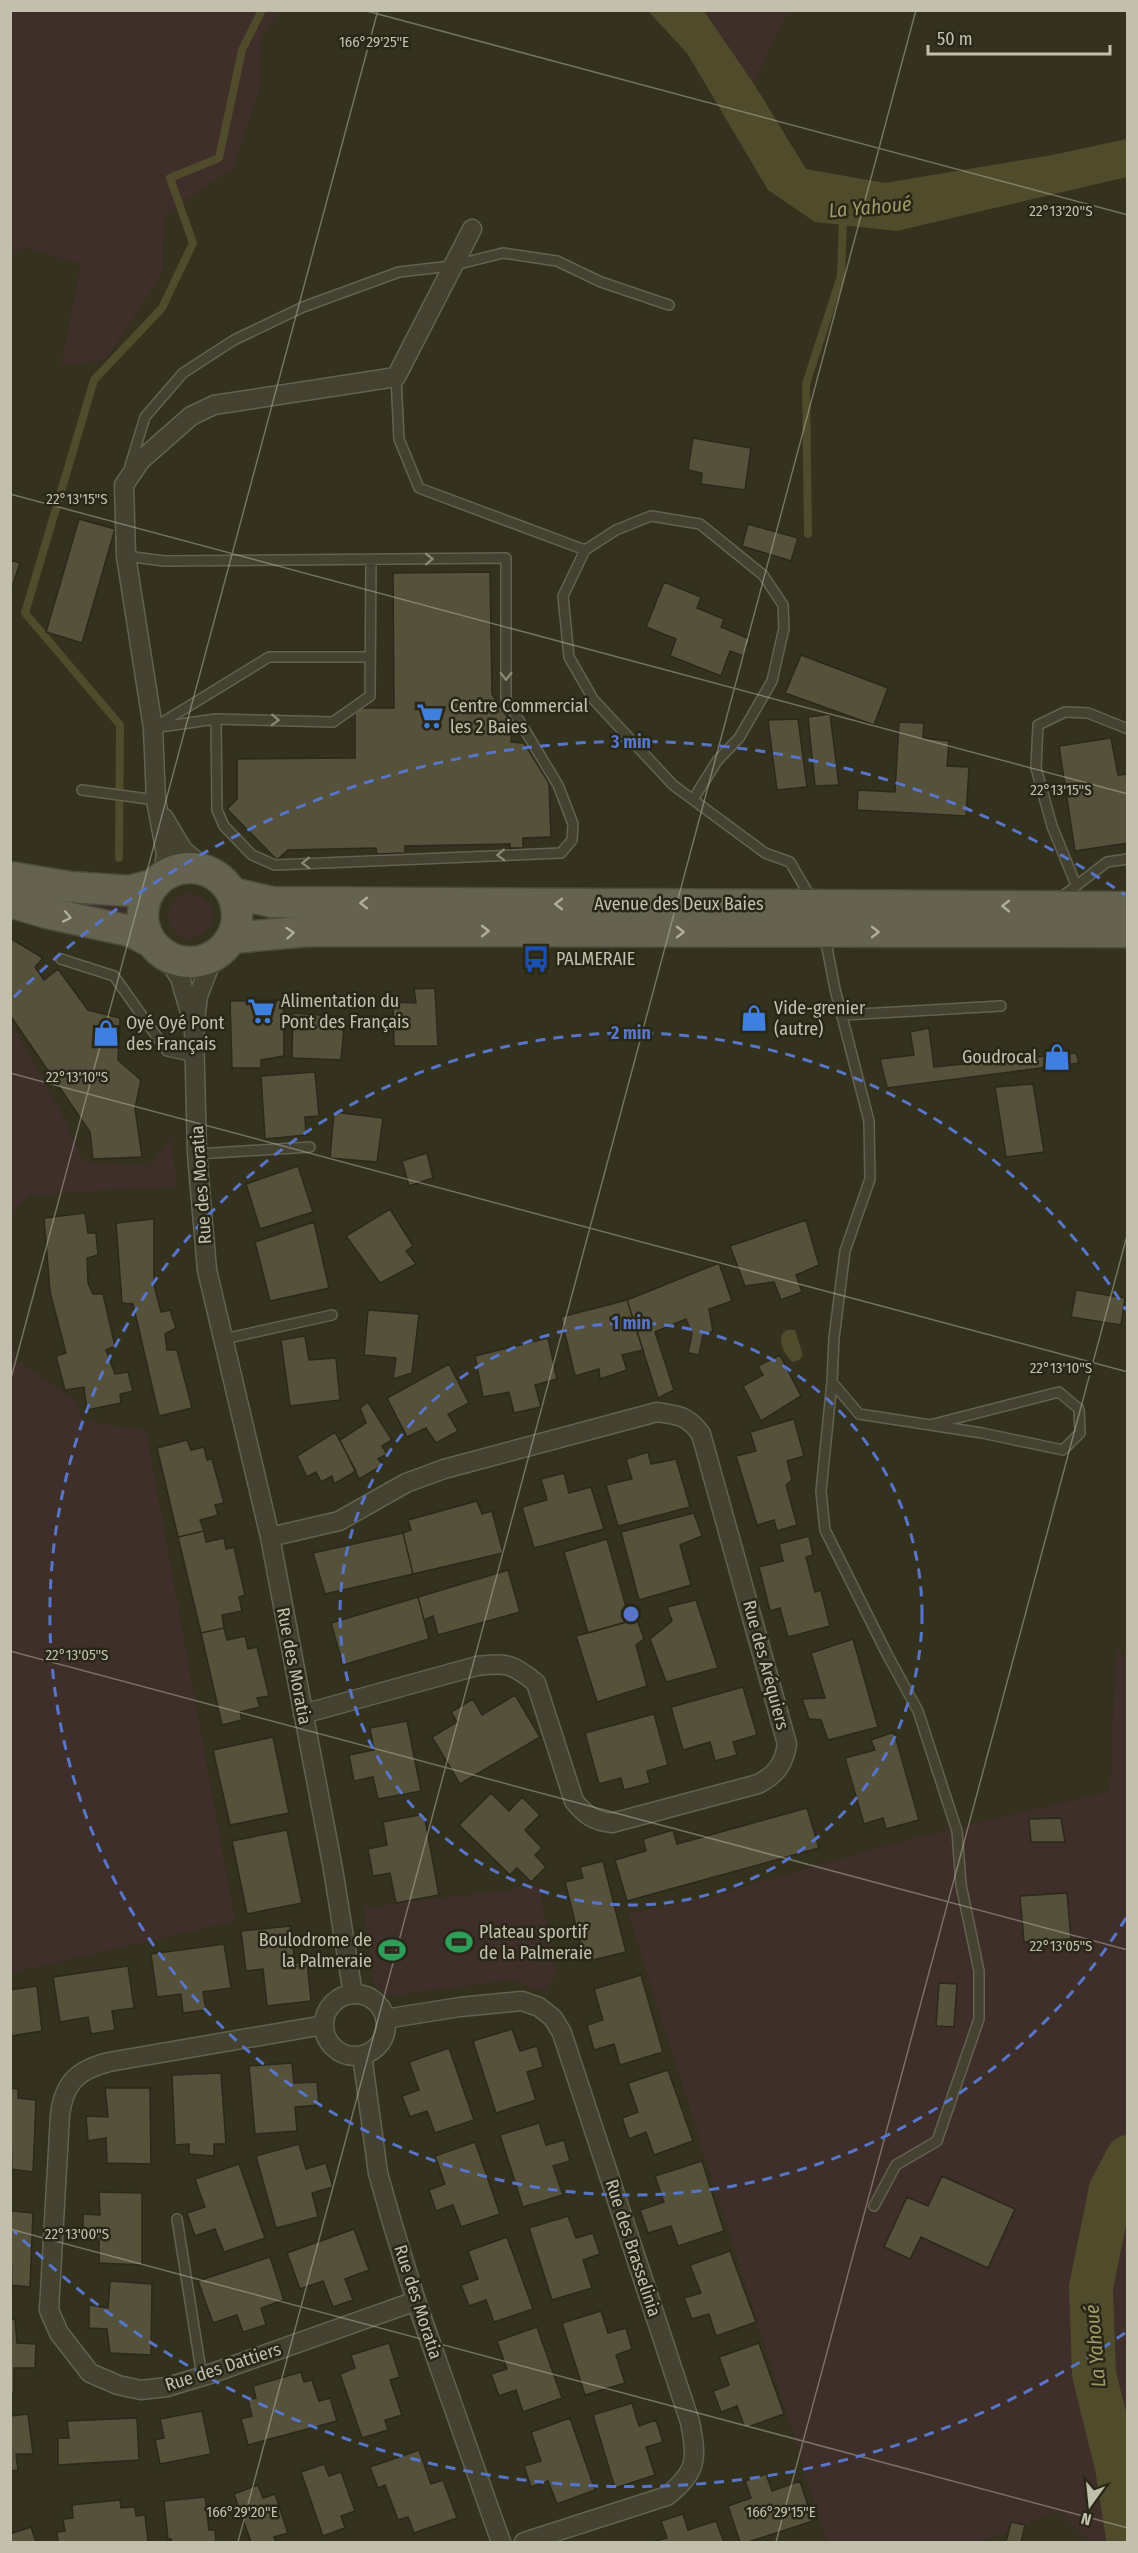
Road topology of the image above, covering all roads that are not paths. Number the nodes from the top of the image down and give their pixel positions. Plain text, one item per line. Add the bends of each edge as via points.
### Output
1 (472, 229) dead end
2 (451, 266) junction
3 (669, 305) dead end
4 (396, 377) junction
5 (123, 485) junction
6 (585, 550) junction
7 (126, 556) junction
8 (370, 560) junction
9 (370, 657) junction
10 (216, 718) junction
11 (153, 728) junction
12 (1128, 729) edge
13 (82, 790) dead end
14 (694, 798) junction
15 (157, 805) junction
16 (1128, 859) edge
17 (208, 871) junction
18 (10, 877) edge
19 (159, 880) junction
20 (1076, 885) junction
21 (232, 893) junction
22 (10, 902) edge
23 (1050, 906) junction
24 (1128, 907) edge
25 (819, 918) junction
26 (1128, 932) edge
27 (223, 947) junction
28 (159, 949) junction
29 (61, 959) dead end
30 (1001, 1006) dead end
31 (843, 1015) junction
32 (194, 1029) junction
33 (195, 1057) junction
34 (310, 1147) dead end
35 (197, 1154) junction
36 (332, 1315) dead end
37 (224, 1339) junction
38 (832, 1382) junction
39 (930, 1425) junction
40 (270, 1537) junction
41 (303, 1714) junction
42 (353, 1994) junction
43 (386, 2019) junction
44 (324, 2025) junction
45 (362, 2055) junction
46 (874, 2206) dead end
47 (177, 2218) dead end
48 (416, 2301) junction
49 (202, 2377) junction
50 (501, 2542) edge
51 (524, 2542) edge

1 - 2 street
2 - 3 lane via 503,253 557,261 601,282
2 - 4 street
2 - 5 lane via 399,272 303,307 234,340 183,373 145,417
4 - 5 street via 214,405 191,416 141,460
4 - 6 lane via 399,440 418,488
5 - 7 street
6 - 14 lane via 563,596 569,657 593,699 673,785
6 - 14 lane via 616,530 651,516 700,524 763,575 783,605 784,628 772,681 739,738 717,761
7 - 8 lane via 164,561
7 - 11 street
8 - 9 lane
8 -> 10 lane via 506,558 506,699 558,785 573,824 572,840 561,853 275,865 252,855 224,826 217,810
10 -> 9 lane via 333,722 370,696
9 - 11 lane via 269,657
10 - 11 lane
11 - 15 street
12 - 20 lane via 1088,713 1065,712 1038,725 1036,768 1052,826
13 - 15 lane via 128,796
14 - 25 lane via 765,853 790,862 811,896
15 - 17 street via 183,850
15 - 19 street via 166,854
16 - 20 lane via 1107,861
17 - 19 main road via 181,869
17 - 21 main road via 218,876
18 - 19 main road via 130,891
19 - 28 main road via 144,904 143,917 145,930
20 - 23 lane
25 -> 21 main road, Avenue des Deux Baies via 272,902
21 - 27 main road via 237,923
22 -> 28 main road via 130,931
23 - 24 main road, Avenue des Deux Baies
23 -> 25 main road, Avenue des Deux Baies
25 -> 26 main road, Avenue des Deux Baies
27 -> 25 main road, Avenue des Deux Baies via 309,931
25 - 31 lane
27 - 28 main road via 198,962 182,962
27 - 32 street, Rue des Moratia via 198,996
28 - 32 street, Rue des Moratia via 180,978
29 - 33 lane via 114,976 167,1051
30 - 31 lane
31 - 38 lane via 869,1120 870,1179 845,1251
32 - 33 street, Rue des Moratia
33 - 35 street, Rue des Moratia
34 - 35 lane
35 - 37 street, Rue des Moratia via 207,1270
36 - 37 lane
37 - 40 street, Rue des Moratia
38 - 39 lane via 859,1414
38 - 46 lane via 821,1491 825,1530 918,1711 957,1832 961,1885 979,1971 979,2019 937,2141 896,2165
39 - 39 lane via 1063,1450 1080,1433 1078,1409 1059,1392
40 - 41 street, Rue des Moratia
40 - 41 street, Rue des Aréquiers via 339,1521 406,1483 444,1469 657,1412 676,1414 692,1421 701,1434 787,1744 778,1770 758,1784 612,1823 597,1821 574,1801 536,1683 501,1663 477,1666
41 - 42 street, Rue des Moratia
42 - 43 street via 370,1998
42 - 44 street via 329,2007
43 - 45 street via 378,2046
43 - 51 street, Rue des Brasselinia via 522,2001 553,2018 562,2033 690,2422 695,2452 691,2470 667,2496
44 - 45 street via 325,2034 336,2049 352,2056
44 - 49 street, Rue des Dattiers via 87,2068 73,2080 63,2097 49,2310 59,2333 90,2373 117,2385 141,2390
45 - 48 street, Rue des Moratia via 378,2173
47 - 49 lane
48 - 49 street, Rue des Dattiers
48 - 50 street, Rue des Moratia

